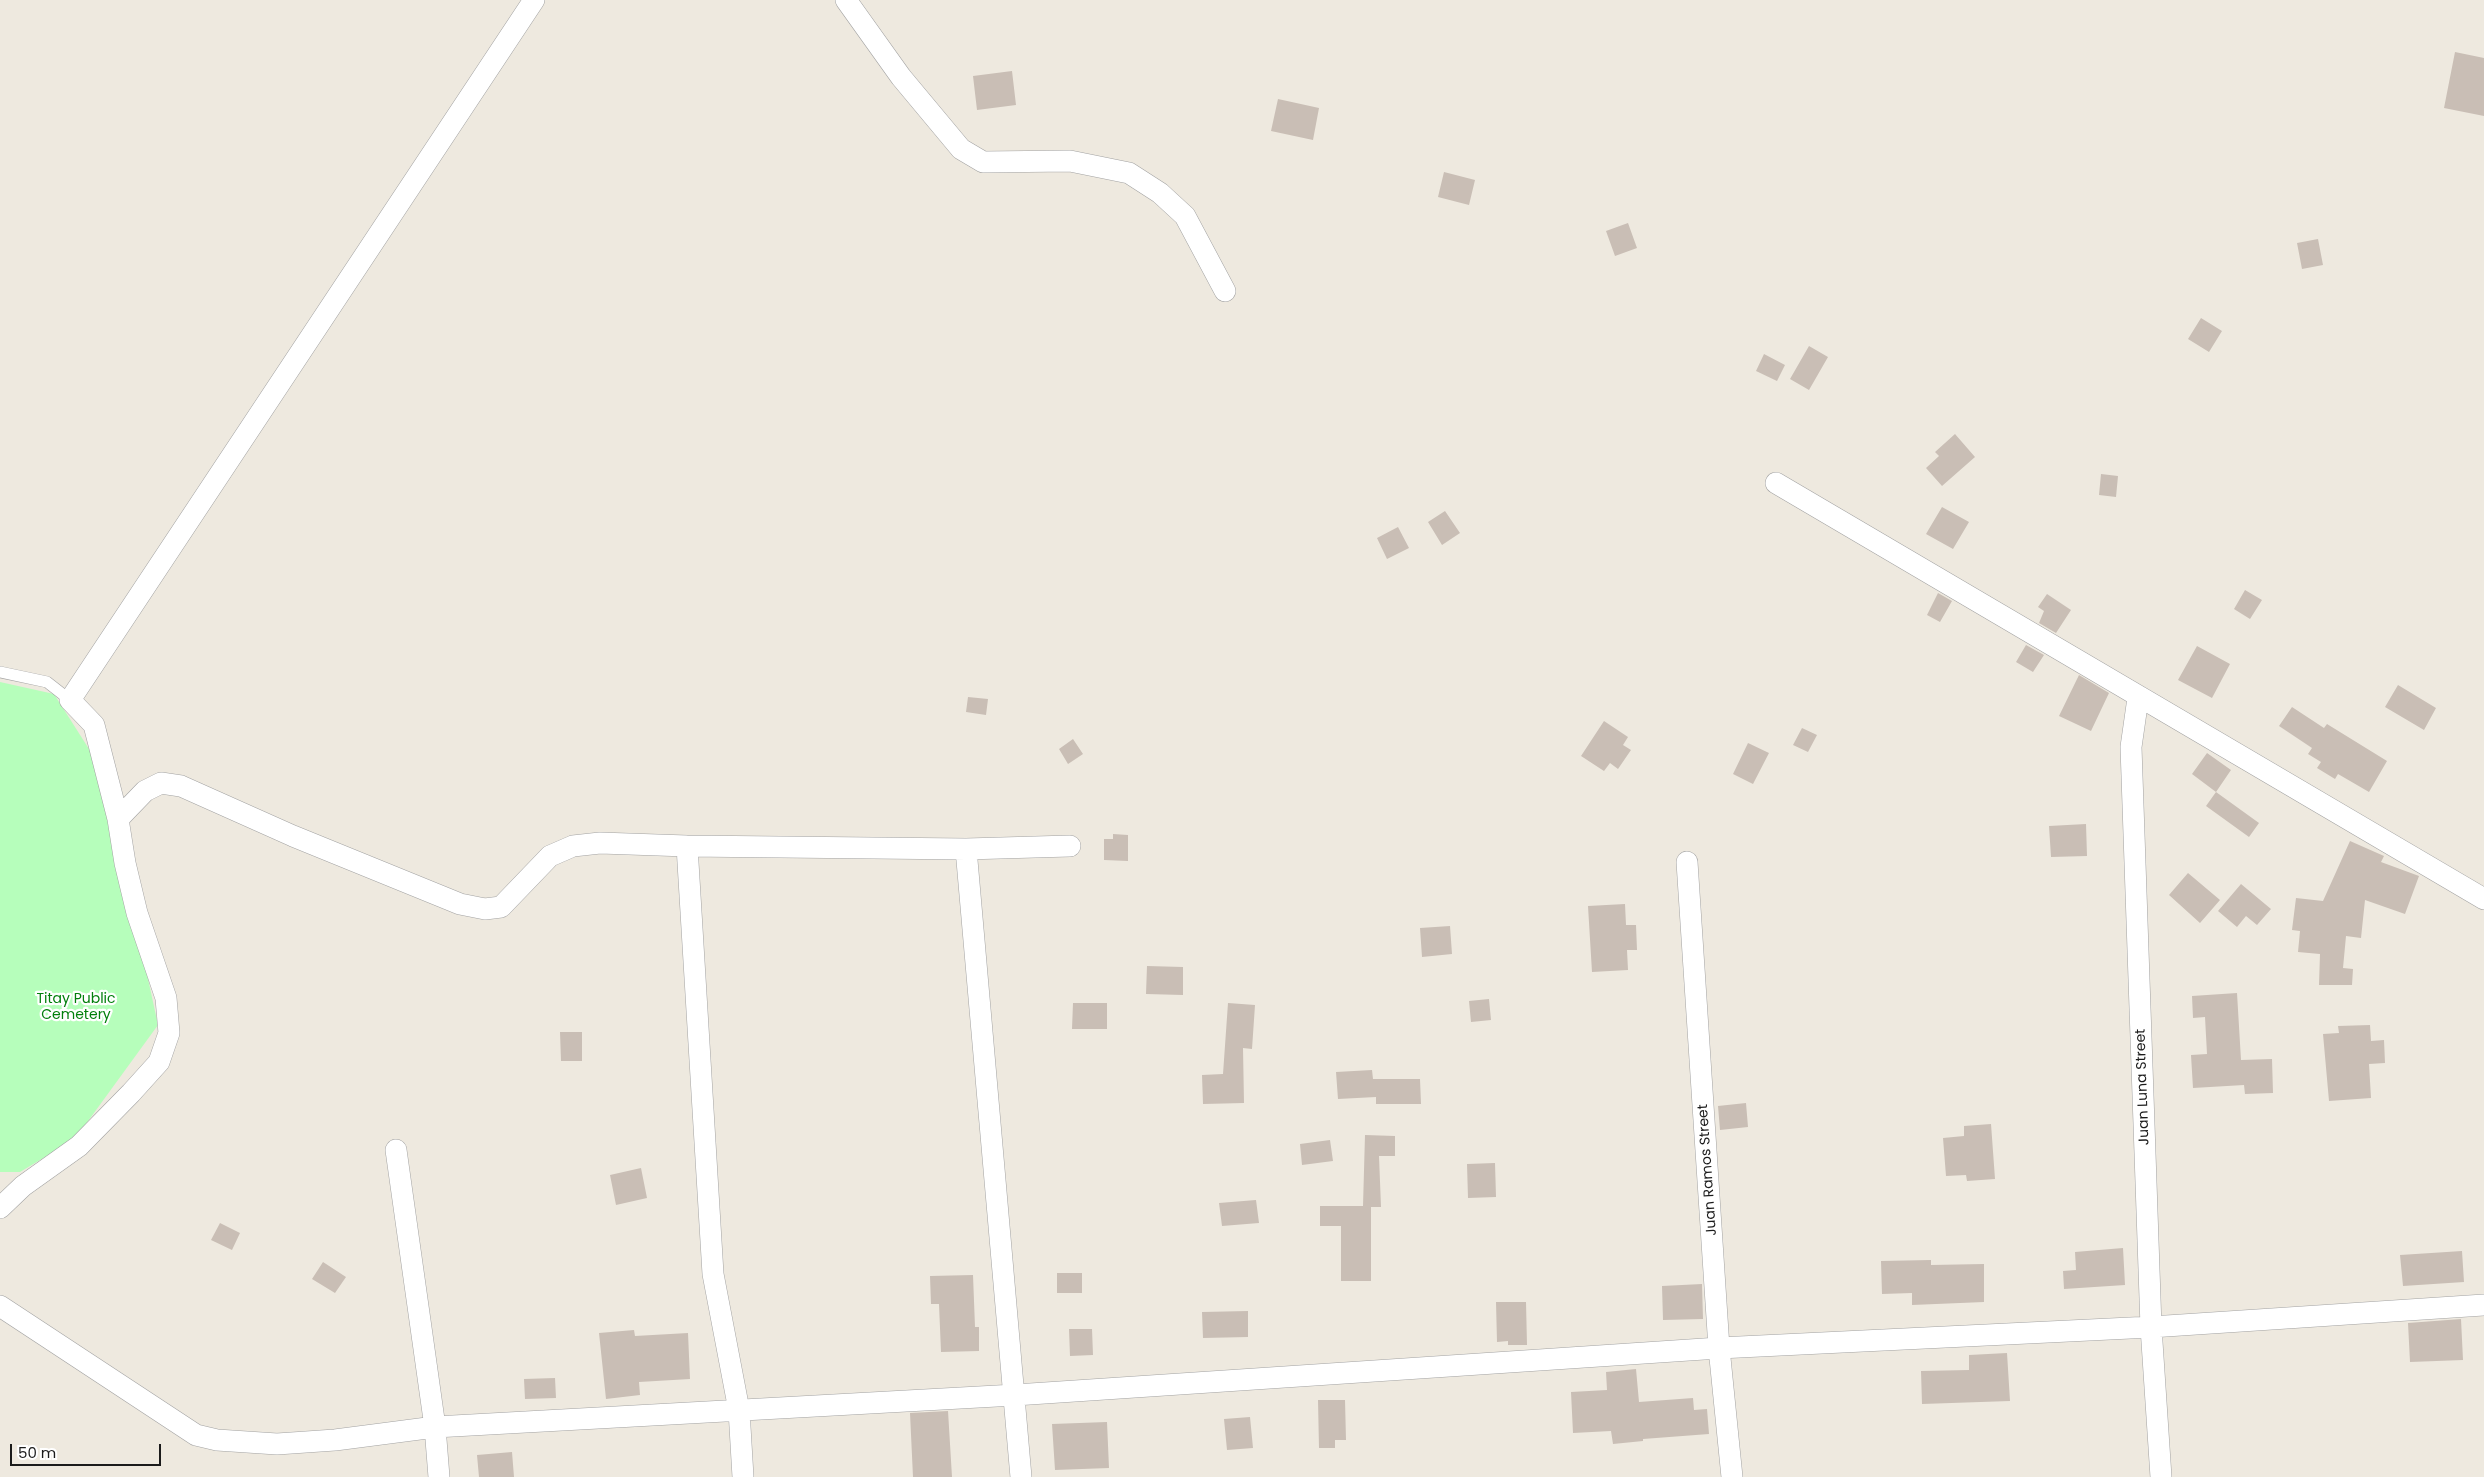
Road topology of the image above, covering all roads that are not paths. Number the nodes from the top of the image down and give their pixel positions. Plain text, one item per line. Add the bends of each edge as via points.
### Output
1 (534, 0) edge
2 (846, 0) edge
3 (1225, 291) dead end
4 (1776, 483) dead end
5 (0, 672) edge
6 (2138, 698) junction
7 (70, 700) junction
8 (118, 819) junction
9 (687, 846) junction
10 (1070, 846) dead end
11 (966, 849) junction
12 (1687, 862) dead end
13 (2484, 899) edge
14 (396, 1150) dead end
15 (0, 1208) edge
16 (2484, 1305) edge
17 (0, 1306) edge
18 (2151, 1327) junction
19 (1720, 1348) junction
20 (1015, 1395) junction
21 (739, 1410) junction
22 (435, 1427) junction
23 (439, 1477) edge
24 (743, 1477) edge
25 (1021, 1477) edge
26 (1732, 1477) edge
27 (2161, 1477) edge

1 - 7 street
2 - 3 street via 901,77 961,149 983,162 1070,161 1129,174 1160,193 1185,216
4 - 6 street
5 - 7 lane via 47,682
6 - 13 street
6 - 18 street, Juan Luna Street via 2131,747
7 - 8 street via 94,725
8 - 9 street via 145,790 161,782 181,786 460,904 485,909 500,907 550,856 573,846 600,843
8 - 15 street via 137,913 166,998 169,1034 159,1062 131,1093 79,1146 23,1186
9 - 11 street
9 - 21 street via 714,1274
10 - 11 street
11 - 20 street
12 - 19 street, Juan Ramos Street
14 - 22 street
16 - 18 street
17 - 22 street via 196,1435 217,1440 277,1444
18 - 19 street
18 - 27 street, Juan Luna Street
19 - 20 street
19 - 26 street, Juan Ramos Street
20 - 21 street
20 - 25 street
21 - 22 street
21 - 24 street
22 - 23 street

